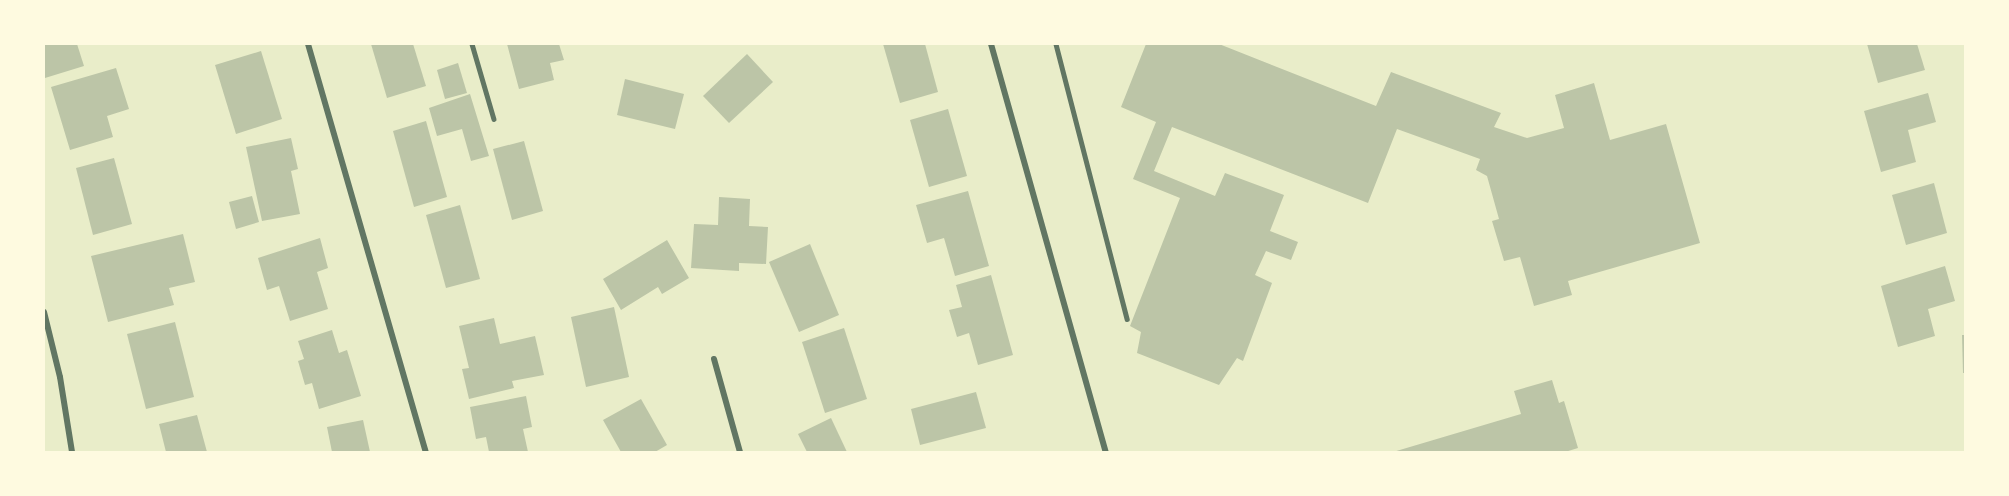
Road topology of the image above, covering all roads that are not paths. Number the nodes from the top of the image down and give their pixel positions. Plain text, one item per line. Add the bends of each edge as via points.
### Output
1 (309, 44) edge
2 (472, 44) edge
3 (991, 44) edge
4 (1056, 44) edge
5 (494, 119) dead end
6 (44, 312) edge
7 (1126, 319) dead end
8 (714, 359) dead end
9 (1105, 452) edge
10 (72, 453) edge
11 (426, 453) edge
12 (740, 453) edge

1 - 11 street
2 - 5 lane
3 - 9 street
4 - 7 lane
6 - 10 street via 60,377
8 - 12 street

